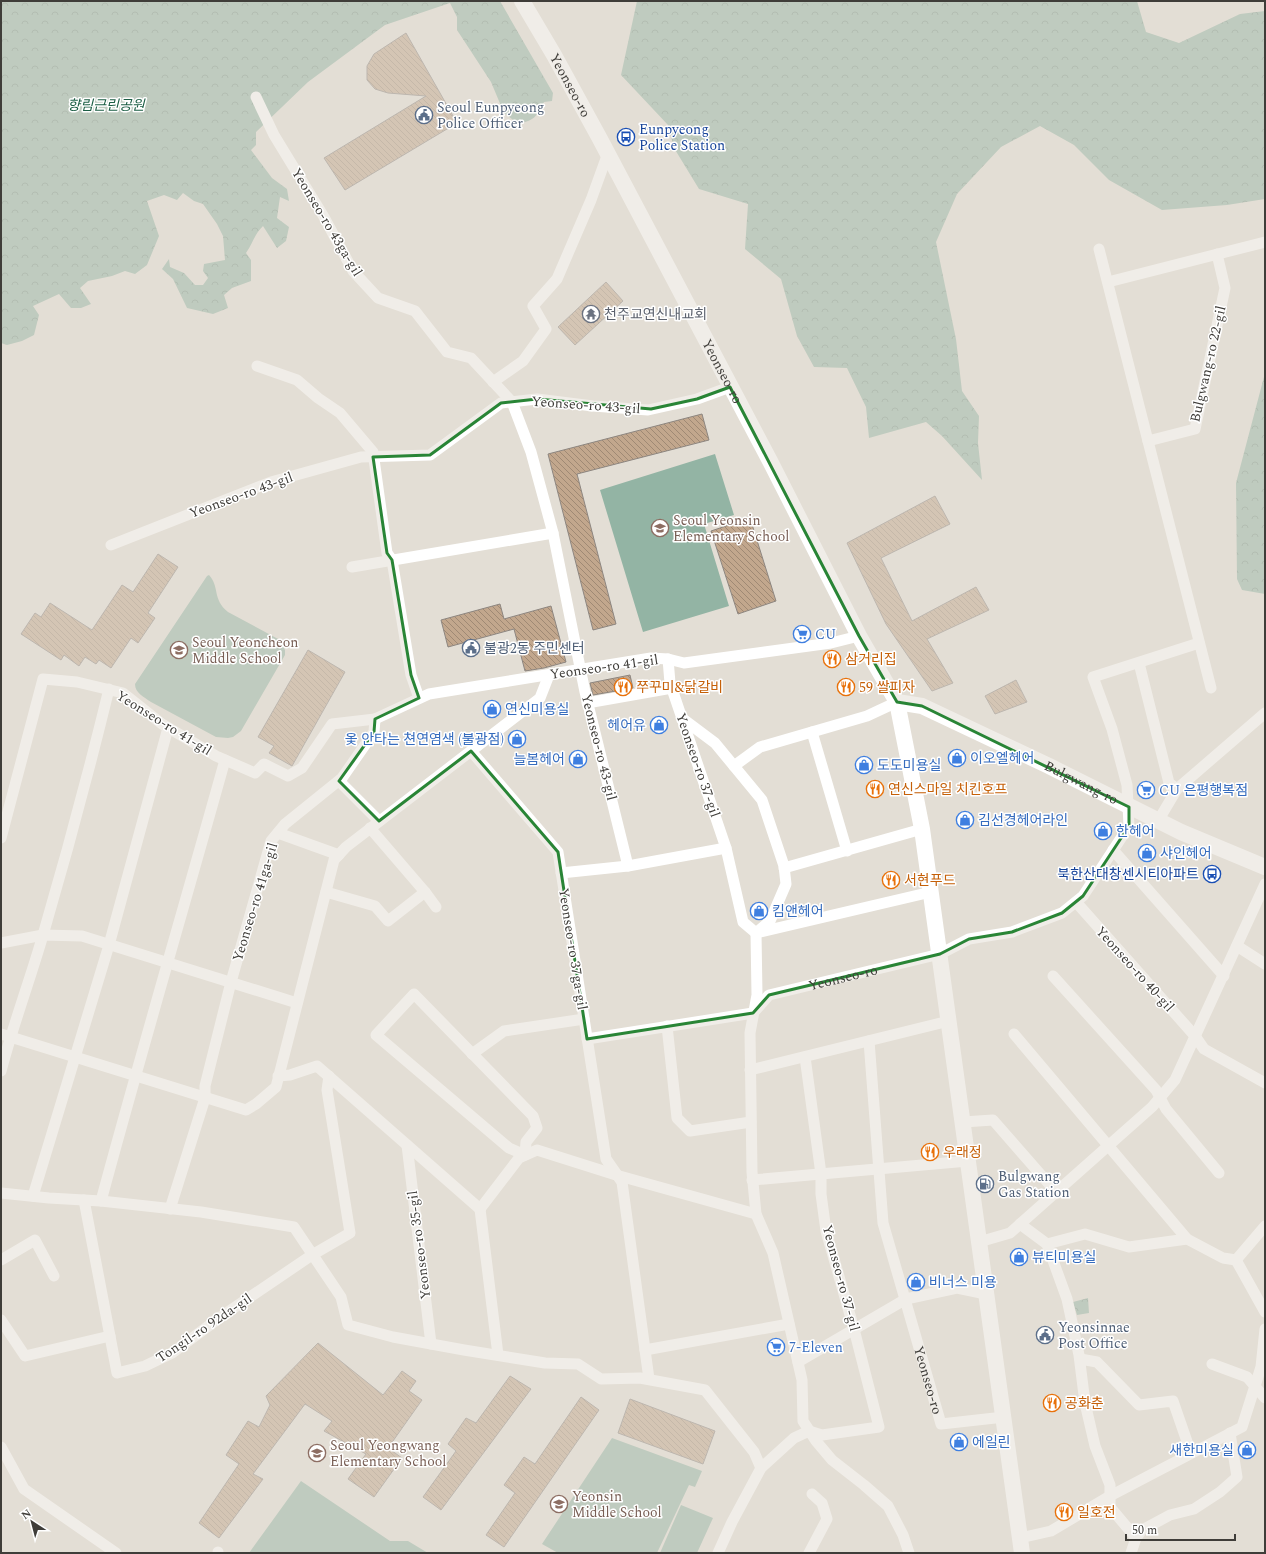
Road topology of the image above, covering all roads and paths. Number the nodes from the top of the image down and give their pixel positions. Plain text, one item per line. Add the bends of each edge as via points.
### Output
1 (522, 1) edge
2 (256, 97) dead end
3 (608, 153) junction
4 (1265, 242) edge
5 (1099, 249) dead end
6 (1217, 254) junction
7 (1108, 282) junction
8 (257, 366) dead end
9 (493, 382) junction
10 (730, 387) junction
11 (512, 402) junction
12 (1148, 441) junction
13 (373, 458) junction
14 (553, 533) junction
15 (111, 545) dead end
16 (392, 560) junction
17 (352, 567) dead end
18 (859, 636) junction
19 (1199, 643) junction
20 (668, 659) junction
21 (1139, 663) junction
22 (581, 670) junction
23 (549, 675) junction
24 (672, 688) junction
25 (1211, 688) dead end
26 (109, 689) junction
27 (419, 698) junction
28 (588, 702) junction
29 (897, 702) junction
30 (1265, 713) edge
31 (375, 719) junction
32 (682, 719) junction
33 (168, 728) junction
34 (812, 732) junction
35 (471, 751) junction
36 (225, 760) junction
37 (734, 766) junction
38 (339, 781) junction
39 (1177, 789) junction
40 (1129, 807) junction
41 (1158, 821) junction
42 (375, 824) junction
43 (922, 829) junction
44 (278, 833) junction
45 (1, 838) edge
46 (726, 848) junction
47 (1113, 850) junction
48 (847, 851) junction
49 (339, 855) junction
50 (628, 866) junction
51 (1265, 867) edge
52 (784, 868) junction
53 (561, 873) junction
54 (1265, 884) edge
55 (326, 892) junction
56 (425, 892) junction
57 (931, 892) junction
58 (1076, 902) junction
59 (436, 907) dead end
60 (756, 933) junction
61 (43, 935) junction
62 (1, 943) edge
63 (109, 945) junction
64 (1237, 946) junction
65 (940, 954) junction
66 (168, 963) junction
67 (1265, 964) edge
68 (1052, 976) dead end
69 (1224, 976) junction
70 (231, 982) junction
71 (297, 1003) junction
72 (754, 1013) junction
73 (584, 1020) junction
74 (949, 1022) junction
75 (667, 1026) junction
76 (1014, 1034) dead end
77 (5, 1036) edge
78 (1195, 1036) junction
79 (587, 1039) junction
80 (869, 1041) junction
81 (472, 1054) junction
82 (74, 1057) junction
83 (805, 1057) junction
84 (750, 1070) junction
85 (1, 1071) edge
86 (135, 1076) junction
87 (278, 1076) junction
88 (329, 1076) junction
89 (1265, 1083) edge
90 (1160, 1097) junction
91 (204, 1098) junction
92 (751, 1122) junction
93 (963, 1122) junction
94 (407, 1145) junction
95 (1109, 1145) junction
96 (525, 1155) junction
97 (968, 1161) junction
98 (880, 1169) junction
99 (1219, 1173) dead end
100 (821, 1174) junction
101 (616, 1175) junction
102 (752, 1180) junction
103 (1056, 1192) junction
104 (1, 1193) edge
105 (33, 1196) junction
106 (84, 1200) junction
107 (101, 1201) junction
108 (170, 1209) junction
109 (480, 1209) junction
110 (756, 1214) junction
111 (1020, 1224) junction
112 (1265, 1226) edge
113 (1187, 1239) junction
114 (979, 1242) junction
115 (1046, 1244) junction
116 (312, 1255) junction
117 (1, 1260) edge
118 (1236, 1260) junction
119 (54, 1276) dead end
120 (986, 1294) junction
121 (906, 1300) junction
122 (1265, 1312) edge
123 (1, 1320) edge
124 (789, 1324) junction
125 (854, 1329) junction
126 (1265, 1329) edge
127 (110, 1336) junction
128 (431, 1344) junction
129 (645, 1350) junction
130 (498, 1355) junction
131 (1080, 1359) junction
132 (798, 1362) junction
133 (1212, 1364) dead end
134 (649, 1379) junction
135 (1255, 1387) junction
136 (1265, 1398) edge
137 (1004, 1417) junction
138 (809, 1431) junction
139 (1230, 1433) junction
140 (1, 1448) edge
141 (1191, 1453) junction
142 (761, 1468) junction
143 (812, 1494) dead end
144 (1110, 1496) junction
145 (1136, 1538) junction
146 (1021, 1546) edge
147 (116, 1553) edge
148 (718, 1553) edge
149 (809, 1553) edge
150 (909, 1553) edge
151 (1131, 1553) edge

1 - 3 main road, Yeonseo-ro
2 - 9 street, Yeonseo-ro 43ga-gil via 274,135 324,217 353,271 378,298 415,311 447,352 471,358
3 - 9 street via 591,200 557,278 533,306 546,329 523,361
3 - 10 main road, Yeonseo-ro
4 - 6 street
5 - 7 street
6 - 7 street
6 - 12 street, Bulgwang-ro 22-gil via 1225,288 1195,429
7 - 12 street
8 - 13 street via 297,380 340,413 373,452
9 - 11 street, Yeonseo-ro 43ga-gil
10 - 11 street, Yeonseo-ro 43-gil via 697,400 648,410 537,399
10 - 18 main road, Yeonseo-ro
11 - 13 street, Yeonseo-ro 43-gil via 501,403 430,455
11 - 14 street, Yeonseo-ro 43-gil via 531,452
12 - 19 street
13 - 15 street, Yeonseo-ro 43-gil via 361,457 271,482
13 - 16 street via 387,553
14 - 16 street
14 - 22 street, Yeonseo-ro 43-gil
16 - 17 street
16 - 27 street via 411,675
18 - 20 street, Yeonseo-ro 41-gil via 831,643 684,663
18 - 29 main road, Yeonseo-ro
19 - 21 street
19 - 25 street
20 - 22 street, Yeonseo-ro 41-gil via 651,658
20 - 24 street, Yeonseo-ro 37-gil
21 - 39 street via 1169,783
21 - 40 street via 1093,678 1112,729 1127,784
22 - 23 street, Yeonseo-ro 41-gil
22 - 28 street, Yeonseo-ro 43-gil
23 - 27 street, Yeonseo-ro 41-gil via 429,694
23 - 35 street via 540,698
24 - 28 street
24 - 32 street, Yeonseo-ro 37-gil
26 - 33 street, Yeonseo-ro 41-gil via 123,693
26 - 45 street, Yeonseo-ro 41-gil via 77,682 43,679
26 - 61 street, Yeonseo-ro 41-gil
27 - 31 street, Yeonseo-ro 41-gil
28 - 50 street, Yeonseo-ro 43-gil
29 - 34 street via 867,716
29 - 40 main road, Bulgwang-ro via 922,706
29 - 43 main road, Yeonseo-ro
30 - 39 street
31 - 36 street, Yeonseo-ro 41-gil via 332,724 302,768 288,776 264,764 255,773
31 - 38 street, Yeonseo-ro 41ga-gil via 374,732
32 - 37 street via 715,743
32 - 46 street, Yeonseo-ro 37-gil
33 - 36 street, Yeonseo-ro 41-gil
33 - 63 street
34 - 37 street via 760,747
34 - 48 street
35 - 42 street
35 - 53 street, Yeonseo-ro 37ga-gil via 558,852
36 - 66 street
37 - 52 street via 762,800
38 - 42 street
38 - 44 street, Yeonseo-ro 41ga-gil via 285,824
39 - 41 street
40 - 41 main road, Bulgwang-ro
40 - 47 street, Yeonseo-ro via 1129,826
41 - 51 main road, Bulgwang-ro
42 - 49 street
42 - 56 street
43 - 48 street
43 - 57 main road, Yeonseo-ro
44 - 49 street
44 - 70 street, Yeonseo-ro 41ga-gil via 271,841
46 - 50 street
46 - 60 street, Yeonseo-ro 37-gil via 742,922
47 - 58 street, Yeonseo-ro via 1083,896
47 - 69 street
48 - 52 street
49 - 55 street via 334,860
50 - 53 street
52 - 60 street via 786,884 770,921
53 - 73 street, Yeonseo-ro 37ga-gil
54 - 64 street
55 - 56 street via 375,906 388,920
55 - 71 street
56 - 59 street
57 - 60 street
57 - 65 main road, Yeonseo-ro
58 - 65 street, Yeonseo-ro via 1062,913 1012,932 969,939
58 - 78 street, Yeonseo-ro 40-gil
60 - 72 street
61 - 62 street
61 - 63 street via 82,936
61 - 77 street, Yeonseo-ro 41-gil
63 - 66 street
63 - 82 street
64 - 67 street
64 - 69 street
65 - 72 street, Yeonseo-ro via 769,995
65 - 74 main road, Yeonseo-ro
66 - 70 street
66 - 86 street
68 - 90 street
69 - 78 street
70 - 71 street
70 - 91 street, Yeonseo-ro 41ga-gil
71 - 87 street
72 - 75 street
72 - 84 street via 750,1033
73 - 79 street, Yeonseo-ro 37ga-gil
73 - 81 street via 504,1032
74 - 80 street
74 - 93 main road, Yeonseo-ro
75 - 79 street
75 - 92 street via 677,1118 690,1131
76 - 95 street
77 - 82 street
77 - 85 street, Yeonseo-ro 41-gil
78 - 89 street, Yeonseo-ro 40-gil via 1204,1049
78 - 90 street via 1175,1080
79 - 101 street, Yeonseo-ro 37ga-gil via 606,1159
80 - 83 street
80 - 98 street, Yeonseo-ro
81 - 96 street via 533,1116 537,1128 526,1142
81 - 96 street via 414,994 376,1036 509,1148
82 - 86 street
82 - 105 street
83 - 84 street
83 - 100 street, Yeonseo-ro 37-gil
84 - 92 street
86 - 91 street
86 - 107 street
87 - 88 street via 290,1075 317,1066
87 - 91 street via 276,1087 246,1110
88 - 94 street
88 - 116 street, Tongil-ro 92da-gil via 326,1090 350,1233
90 - 95 street
90 - 99 street via 1166,1109
91 - 108 street
92 - 102 street
93 - 97 main road, Yeonseo-ro
93 - 103 street via 993,1120
94 - 109 street
94 - 128 street, Yeonseo-ro 35-gil
95 - 103 street
95 - 113 street
96 - 101 street via 537,1150
96 - 109 street via 519,1158
97 - 98 street
97 - 114 main road, Yeonseo-ro
98 - 100 street
98 - 121 street, Yeonseo-ro via 883,1223
100 - 102 street
100 - 125 street, Yeonseo-ro 37-gil via 826,1231
101 - 110 street
101 - 129 street, Yeonseo-ro 37ga-gil via 622,1182
102 - 110 street
103 - 111 street
104 - 105 street
105 - 106 street
106 - 107 street
106 - 127 street, Tongil-ro 92da-gil
107 - 108 street
108 - 116 street via 294,1227
109 - 130 street
110 - 124 street via 773,1253
111 - 114 street via 1010,1233
111 - 115 street
112 - 118 street
113 - 115 street via 1129,1247 1085,1234
113 - 118 street via 1223,1258
114 - 120 main road, Yeonseo-ro
115 - 131 street via 1067,1299
116 - 127 street, Tongil-ro 92da-gil via 172,1353 145,1366 118,1373
116 - 128 street via 341,1297 348,1324 393,1337
117 - 119 street via 35,1240
118 - 122 street
120 - 121 street via 957,1288
120 - 137 main road, Yeonseo-ro
121 - 125 street
121 - 137 street, Yeonseo-ro via 941,1424
123 - 127 street via 25,1356
124 - 129 street
124 - 132 street
125 - 132 street
125 - 138 street, Yeonseo-ro 37-gil via 879,1427 822,1435
126 - 135 street via 1261,1367
128 - 130 street
129 - 134 street
130 - 134 street via 578,1364 601,1379
131 - 141 street via 1098,1362 1139,1404 1173,1400
131 - 144 street via 1085,1403 1096,1446 1110,1485
132 - 138 street via 802,1380 803,1421
133 - 135 street via 1248,1377
134 - 142 street via 705,1390 754,1452
135 - 136 street
135 - 139 street via 1242,1427
137 - 146 main road, Yeonseo-ro
138 - 142 street via 794,1438
138 - 150 street via 832,1460 888,1506
139 - 141 street
139 - 145 street via 1237,1477 1194,1509 1170,1515 1142,1530
140 - 147 street via 24,1489
141 - 144 street
142 - 148 street
143 - 149 street via 822,1502 827,1519
144 - 145 street via 1110,1508
144 - 146 street
145 - 151 street

